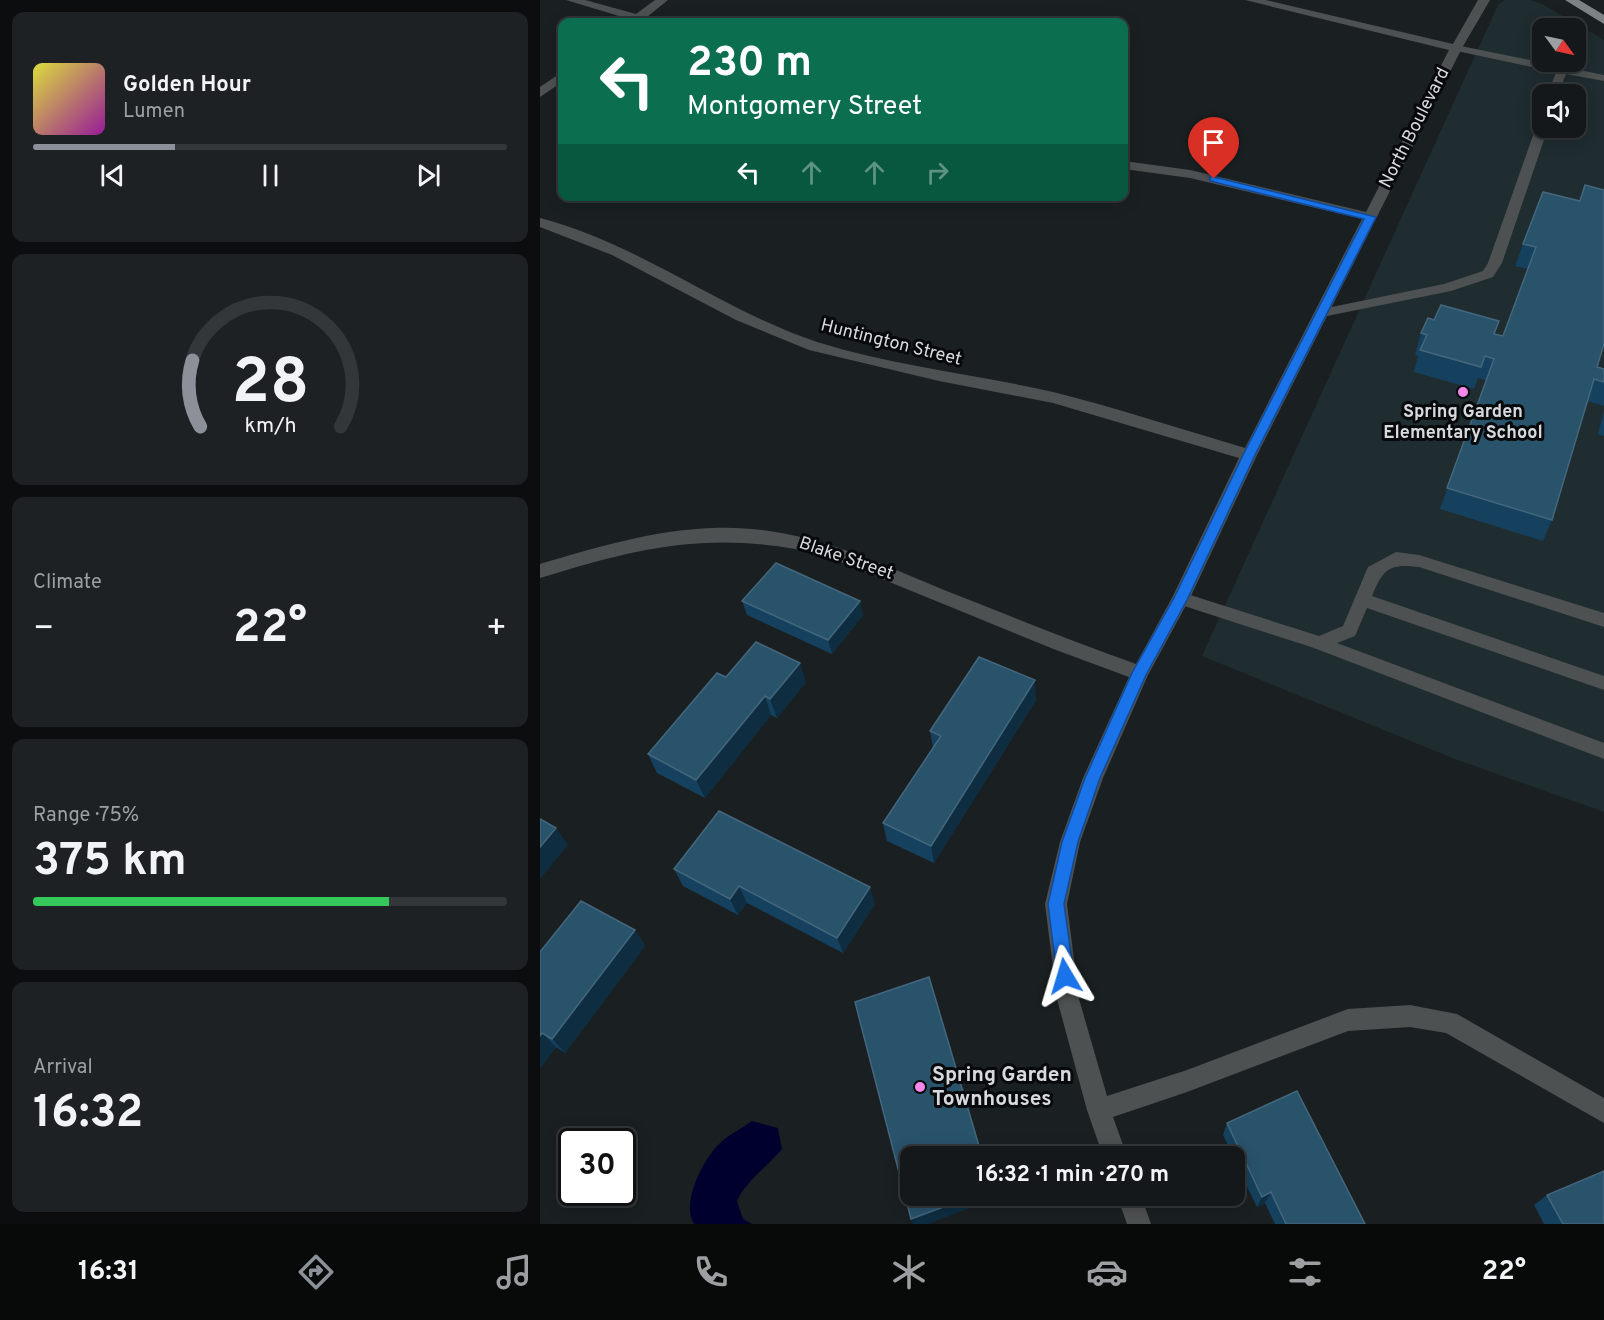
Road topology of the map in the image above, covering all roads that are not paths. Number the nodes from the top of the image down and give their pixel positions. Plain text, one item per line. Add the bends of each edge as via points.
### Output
1 (572, 0) edge
2 (662, 0) edge
3 (1251, 0) edge
4 (1485, 0) edge
5 (1570, 0) edge
6 (629, 18) edge
7 (638, 18) edge
8 (1604, 20) edge
9 (1456, 48) junction
10 (1532, 64) edge
11 (1572, 72) edge
12 (1604, 78) edge
13 (558, 79) edge
14 (540, 93) edge
15 (1538, 138) edge
16 (1128, 166) edge
17 (1370, 217) junction
18 (540, 222) edge
19 (1322, 313) junction
20 (1249, 455) junction
21 (540, 571) edge
22 (1181, 598) junction
23 (1364, 600) junction
24 (1604, 620) edge
25 (1319, 642) junction
26 (1140, 673) junction
27 (1604, 683) edge
28 (1604, 751) edge
29 (1099, 1110) junction
30 (1604, 1111) edge
31 (1112, 1146) edge
32 (1133, 1206) edge
33 (1139, 1224) edge

1 - 6 street
2 - 7 street
3 - 9 street
4 - 9 street, North Boulevard
5 - 8 main road
9 - 10 lane
9 - 17 street, North Boulevard
11 - 12 lane
13 - 14 street
15 - 19 lane via 1495,264 1488,274 1446,288
16 - 17 street via 1190,174
17 - 19 street, North Boulevard
18 - 20 street, Huntington Street via 617,252 741,317 814,346 1053,398
19 - 20 street, North Boulevard
20 - 22 street, North Boulevard
21 - 26 street, Blake Street via 620,546 667,537 716,534 786,538 824,548
22 - 25 lane
22 - 26 street, North Boulevard
23 - 24 lane via 1374,571 1396,558 1419,561
23 - 25 lane via 1349,631
23 - 27 lane
25 - 28 lane
26 - 29 street, North Boulevard via 1093,778 1070,842 1056,904 1068,999
29 - 30 street via 1348,1020 1410,1016 1449,1022
29 - 31 street, North Boulevard
32 - 33 street

